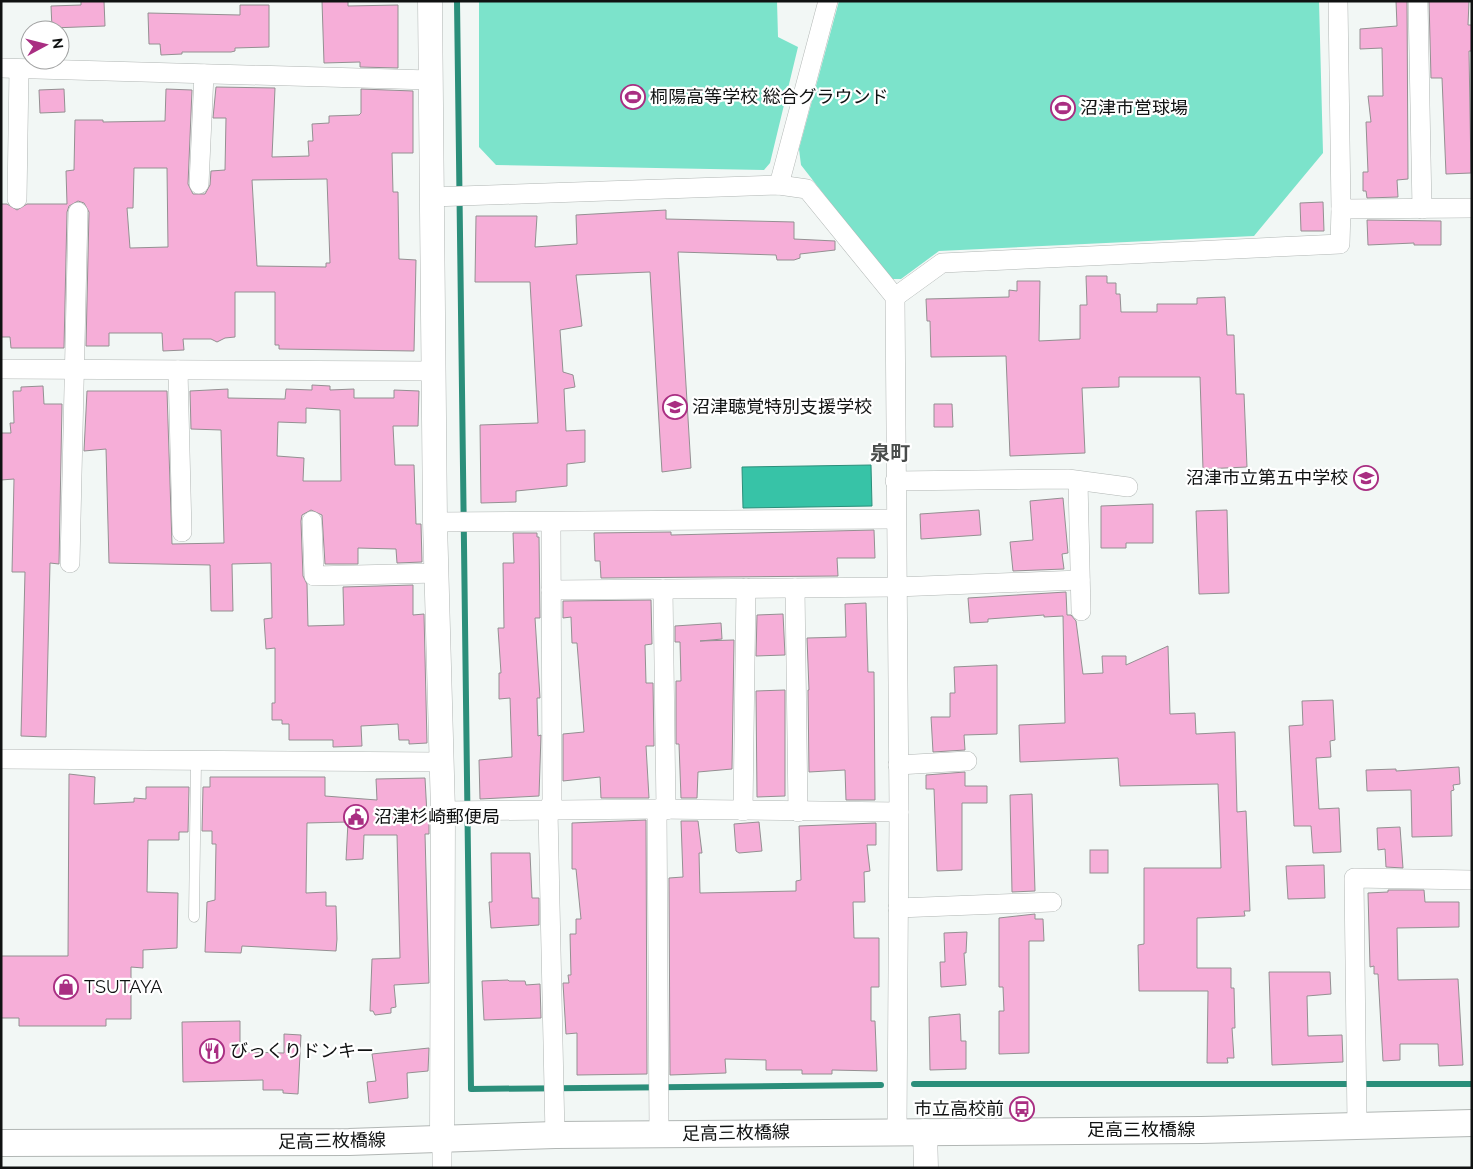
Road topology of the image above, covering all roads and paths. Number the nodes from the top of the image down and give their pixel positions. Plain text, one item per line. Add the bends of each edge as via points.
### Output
1 (430, 1) edge
2 (828, 1) edge
3 (1338, 1) edge
4 (1418, 1) edge
5 (10, 69) edge
6 (204, 74) junction
7 (430, 80) junction
8 (199, 184) dead end
9 (779, 185) junction
10 (432, 196) junction
11 (17, 199) dead end
12 (1472, 208) edge
13 (1342, 209) junction
14 (1422, 209) junction
15 (78, 212) dead end
16 (895, 297) junction
17 (1, 369) edge
18 (76, 370) junction
19 (178, 370) junction
20 (434, 371) junction
21 (895, 481) junction
22 (1078, 481) junction
23 (1128, 487) dead end
24 (895, 519) junction
25 (312, 521) dead end
26 (435, 522) junction
27 (551, 522) junction
28 (182, 532) dead end
29 (70, 563) dead end
30 (436, 573) junction
31 (1080, 580) junction
32 (896, 587) junction
33 (746, 588) junction
34 (795, 588) junction
35 (663, 589) junction
36 (551, 590) junction
37 (1081, 611) dead end
38 (1, 759) edge
39 (196, 760) junction
40 (967, 761) dead end
41 (440, 762) junction
42 (898, 765) junction
43 (661, 809) junction
44 (443, 811) junction
45 (548, 811) junction
46 (743, 811) junction
47 (798, 812) junction
48 (899, 812) junction
49 (1472, 880) edge
50 (1052, 902) dead end
51 (898, 908) junction
52 (194, 917) dead end
53 (1472, 1123) edge
54 (1357, 1125) junction
55 (925, 1131) junction
56 (897, 1132) junction
57 (659, 1134) junction
58 (555, 1135) junction
59 (442, 1139) junction
60 (1, 1143) edge
61 (442, 1168) edge
62 (926, 1168) edge

1 - 7 street
2 - 9 street
3 - 13 street
4 - 14 street
5 - 6 street
5 - 11 street
6 - 7 street
6 - 8 street
7 - 10 street
9 - 10 street
9 - 16 street via 807,189
10 - 20 street
12 - 14 street
13 - 14 street
13 - 16 street via 1340,244 942,262
15 - 18 street
16 - 21 street
17 - 18 street
18 - 19 street
18 - 29 street
19 - 20 street
19 - 28 street
20 - 26 street
21 - 22 street
21 - 24 street
22 - 23 street
22 - 31 street
24 - 27 street
24 - 32 street
25 - 30 street via 314,576
26 - 27 street
26 - 30 street
27 - 36 street
30 - 41 street
31 - 32 street
31 - 37 street
32 - 34 street
32 - 42 street
33 - 34 street
33 - 35 street
33 - 46 street
34 - 47 street
35 - 36 street
35 - 43 street
36 - 45 street via 552,801
38 - 39 street
39 - 41 street
39 - 52 lane
40 - 42 street
41 - 44 street
42 - 48 street
43 - 45 street
43 - 46 street
43 - 57 street
44 - 45 street
44 - 59 street
45 - 58 street
46 - 47 street
47 - 48 street
48 - 51 street
49 - 54 street via 1354,878
50 - 51 street
51 - 56 street
53 - 54 main road, 足高三枚橋線
54 - 55 main road, 足高三枚橋線 via 1201,1130
55 - 56 main road, 足高三枚橋線
55 - 62 street
56 - 57 main road, 足高三枚橋線
57 - 58 main road, 足高三枚橋線
58 - 59 main road, 足高三枚橋線
59 - 60 main road, 足高三枚橋線
59 - 61 street

